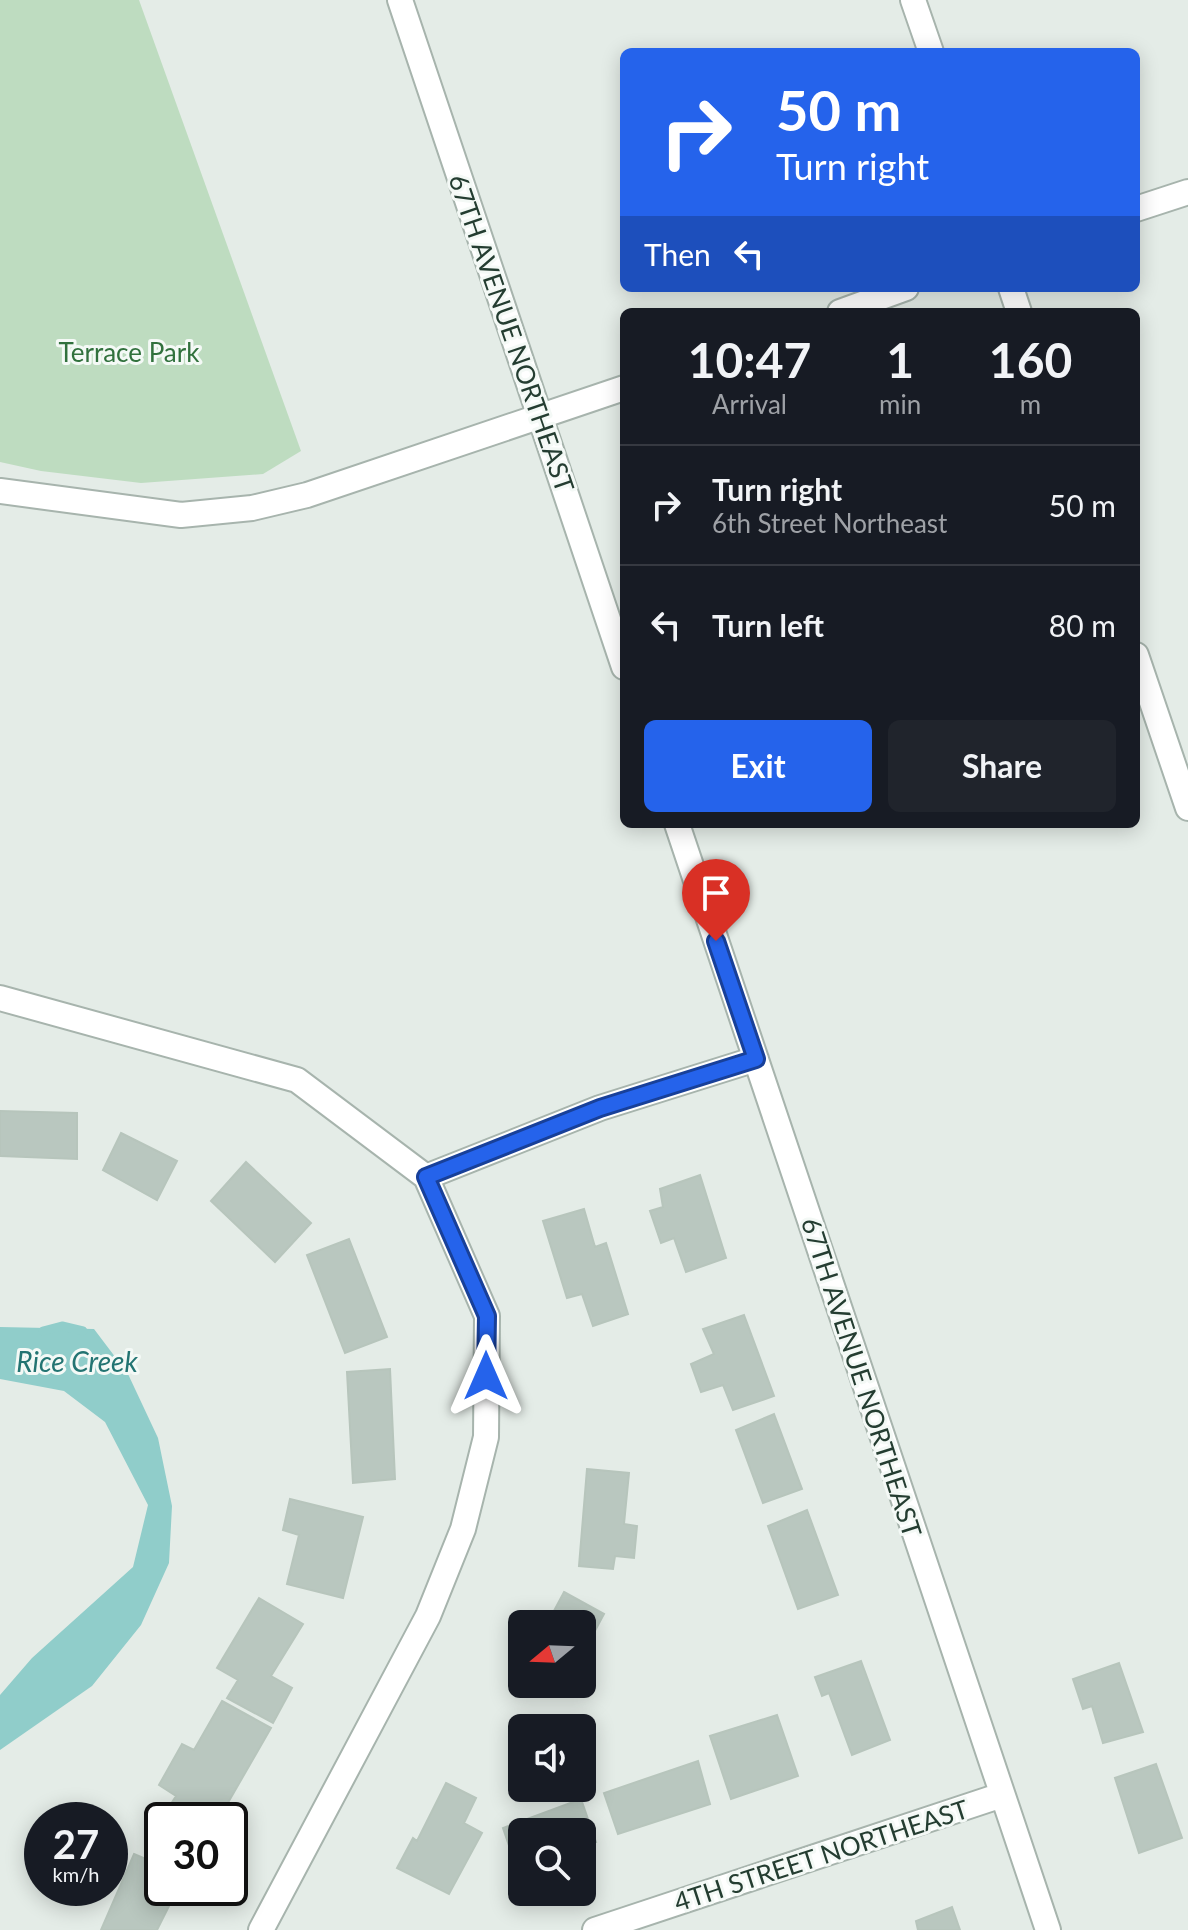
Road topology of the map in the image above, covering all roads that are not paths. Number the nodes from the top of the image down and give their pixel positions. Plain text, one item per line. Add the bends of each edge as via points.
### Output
1 (400, 0) edge
2 (913, 0) edge
3 (930, 48) edge
4 (1188, 192) edge
5 (1140, 208) edge
6 (895, 292) edge
7 (851, 308) edge
8 (620, 389) edge
9 (540, 416) junction
10 (0, 491) edge
11 (620, 655) edge
12 (1140, 667) edge
13 (1188, 808) edge
14 (678, 828) edge
15 (0, 998) edge
16 (756, 1059) junction
17 (426, 1177) junction
18 (1002, 1795) junction
19 (261, 1930) edge
20 (595, 1930) edge
21 (1048, 1930) edge

1 - 9 street, 67TH AVENUE NORTHEAST
2 - 3 street
4 - 5 street
6 - 7 street
8 - 9 street
9 - 10 street via 307,495 252,508 181,515
9 - 11 street, 67TH AVENUE NORTHEAST
12 - 13 street
14 - 16 street, 67TH AVENUE NORTHEAST
15 - 17 street via 297,1080
16 - 17 street via 600,1108
16 - 18 street, 67TH AVENUE NORTHEAST
17 - 19 street via 487,1316 486,1437 463,1529 428,1616
18 - 20 street, 4TH STREET NORTHEAST
18 - 21 street, 67TH AVENUE NORTHEAST

